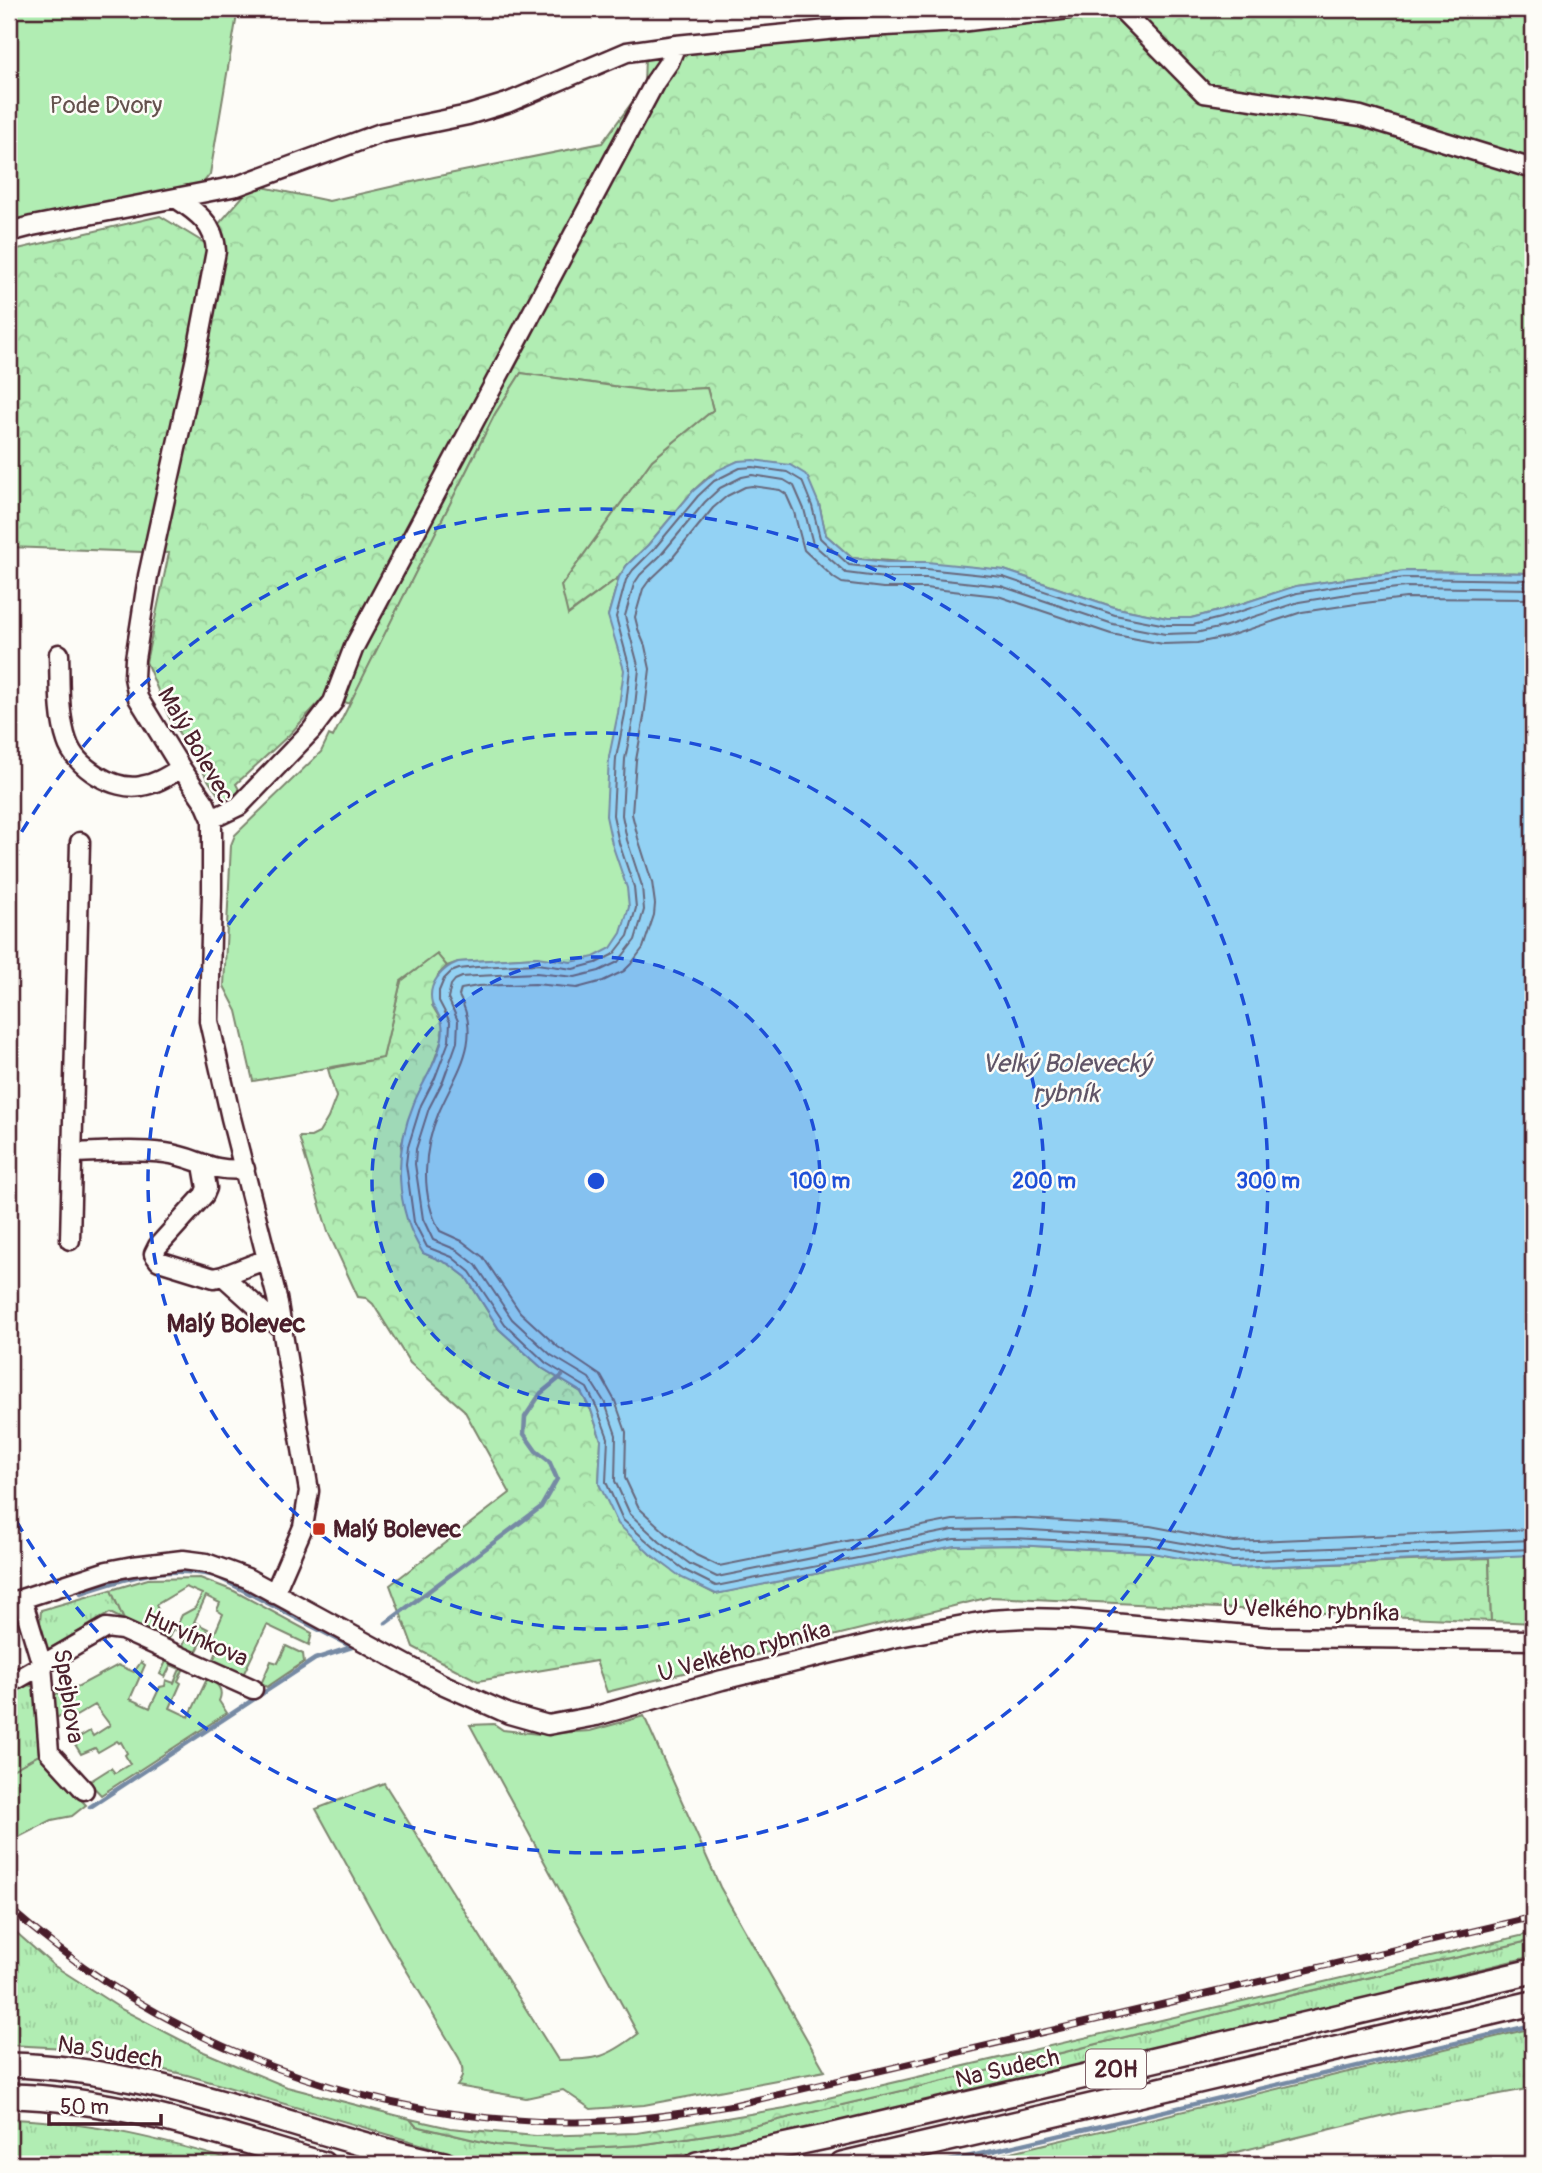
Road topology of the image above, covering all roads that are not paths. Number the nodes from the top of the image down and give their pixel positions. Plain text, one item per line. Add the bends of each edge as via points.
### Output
1 (1069, 9) edge
2 (1121, 9) edge
3 (676, 45) junction
4 (1533, 169) edge
5 (177, 199) junction
6 (9, 232) edge
7 (60, 654) dead end
8 (180, 768) junction
9 (212, 819) junction
10 (80, 842) dead end
11 (72, 1153) junction
12 (203, 1165) junction
13 (245, 1169) junction
14 (70, 1240) dead end
15 (267, 1259) junction
16 (223, 1276) junction
17 (283, 1330) junction
18 (274, 1594) junction
19 (15, 1601) edge
20 (1533, 1640) edge
21 (42, 1665) junction
22 (9, 1684) edge
23 (253, 1689) dead end
24 (84, 1790) dead end
25 (1533, 1971) edge
26 (1533, 2003) edge
27 (9, 2065) edge
28 (9, 2096) edge
29 (323, 2164) edge
30 (444, 2164) edge
31 (697, 2164) edge
32 (842, 2164) edge

1 - 3 street
2 - 4 street via 1204,93 1361,116
3 - 5 street via 627,52 507,103 381,134 237,186
3 - 9 street via 354,647 333,702 239,806
5 - 6 street
5 - 8 street, Malý Bolevec via 204,219 216,251 148,576 134,677 138,698
7 - 8 street via 66,740 87,767 122,786 138,787
8 - 9 street, Malý Bolevec
9 - 13 street, Malý Bolevec via 209,1021
10 - 11 street
11 - 12 street via 166,1153
11 - 14 street
12 - 13 street via 229,1171
12 - 16 street via 204,1195 155,1254 159,1261 214,1278
13 - 15 street, Malý Bolevec
15 - 16 street
15 - 17 street, Malý Bolevec
16 - 17 street
17 - 18 street, Malý Bolevec via 309,1491 303,1527
18 - 19 street, U Velkého rybníka via 247,1578 183,1560 107,1571
18 - 20 street, U Velkého rybníka via 442,1684 509,1714 548,1725 893,1638 991,1620 1068,1619 1269,1637
19 - 21 street, Spejblova
21 - 22 street, Hurvínkova
21 - 23 street, Hurvínkova via 113,1628
21 - 24 street, Spejblova via 49,1752
25 - 31 main road, Na Sudech / 20H
26 - 32 main road, 20H
27 - 30 main road, Na Sudech via 81,2071 182,2091
28 - 29 main road via 124,2110

